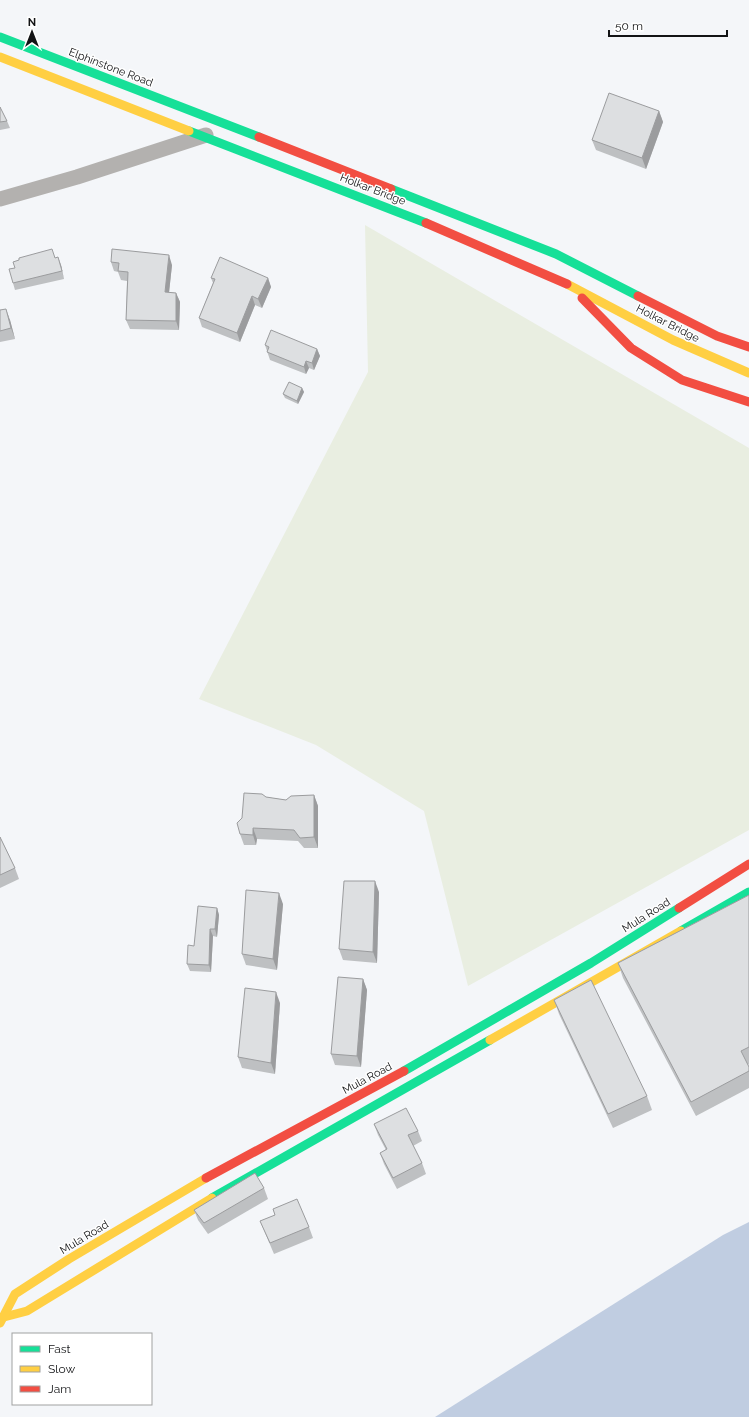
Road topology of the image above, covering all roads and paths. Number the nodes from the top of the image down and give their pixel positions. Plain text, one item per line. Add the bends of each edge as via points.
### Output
1 (0, 37) edge
2 (0, 57) edge
3 (214, 120) junction
4 (205, 136) junction
5 (0, 199) edge
6 (571, 286) junction
7 (749, 347) edge
8 (749, 373) edge
9 (749, 402) edge
10 (749, 864) edge
11 (749, 892) edge
12 (719, 898) junction
13 (274, 1141) junction
14 (282, 1157) junction
15 (172, 1210) junction
16 (2, 1320) edge

1 - 3 main road, Elphinstone Road
2 - 4 main road, Holkar Bridge
3 - 4 street
3 - 7 main road, Elphinstone Road via 556,254 717,336
4 - 5 street
4 - 6 main road, Holkar Bridge via 450,232
6 - 8 main road, Holkar Bridge via 673,340
6 - 9 main road via 599,318 631,348 682,380
10 - 12 main road, Mula Road
11 - 12 main road
12 - 13 main road, Mula Road via 591,963 440,1052
12 - 14 main road, Mula Road via 430,1074
13 - 14 main road
13 - 15 main road, Mula Road
14 - 15 main road, Mula Road
15 - 16 main road, Mula Road via 27,1311
15 - 16 main road, Mula Road via 69,1259 15,1294

